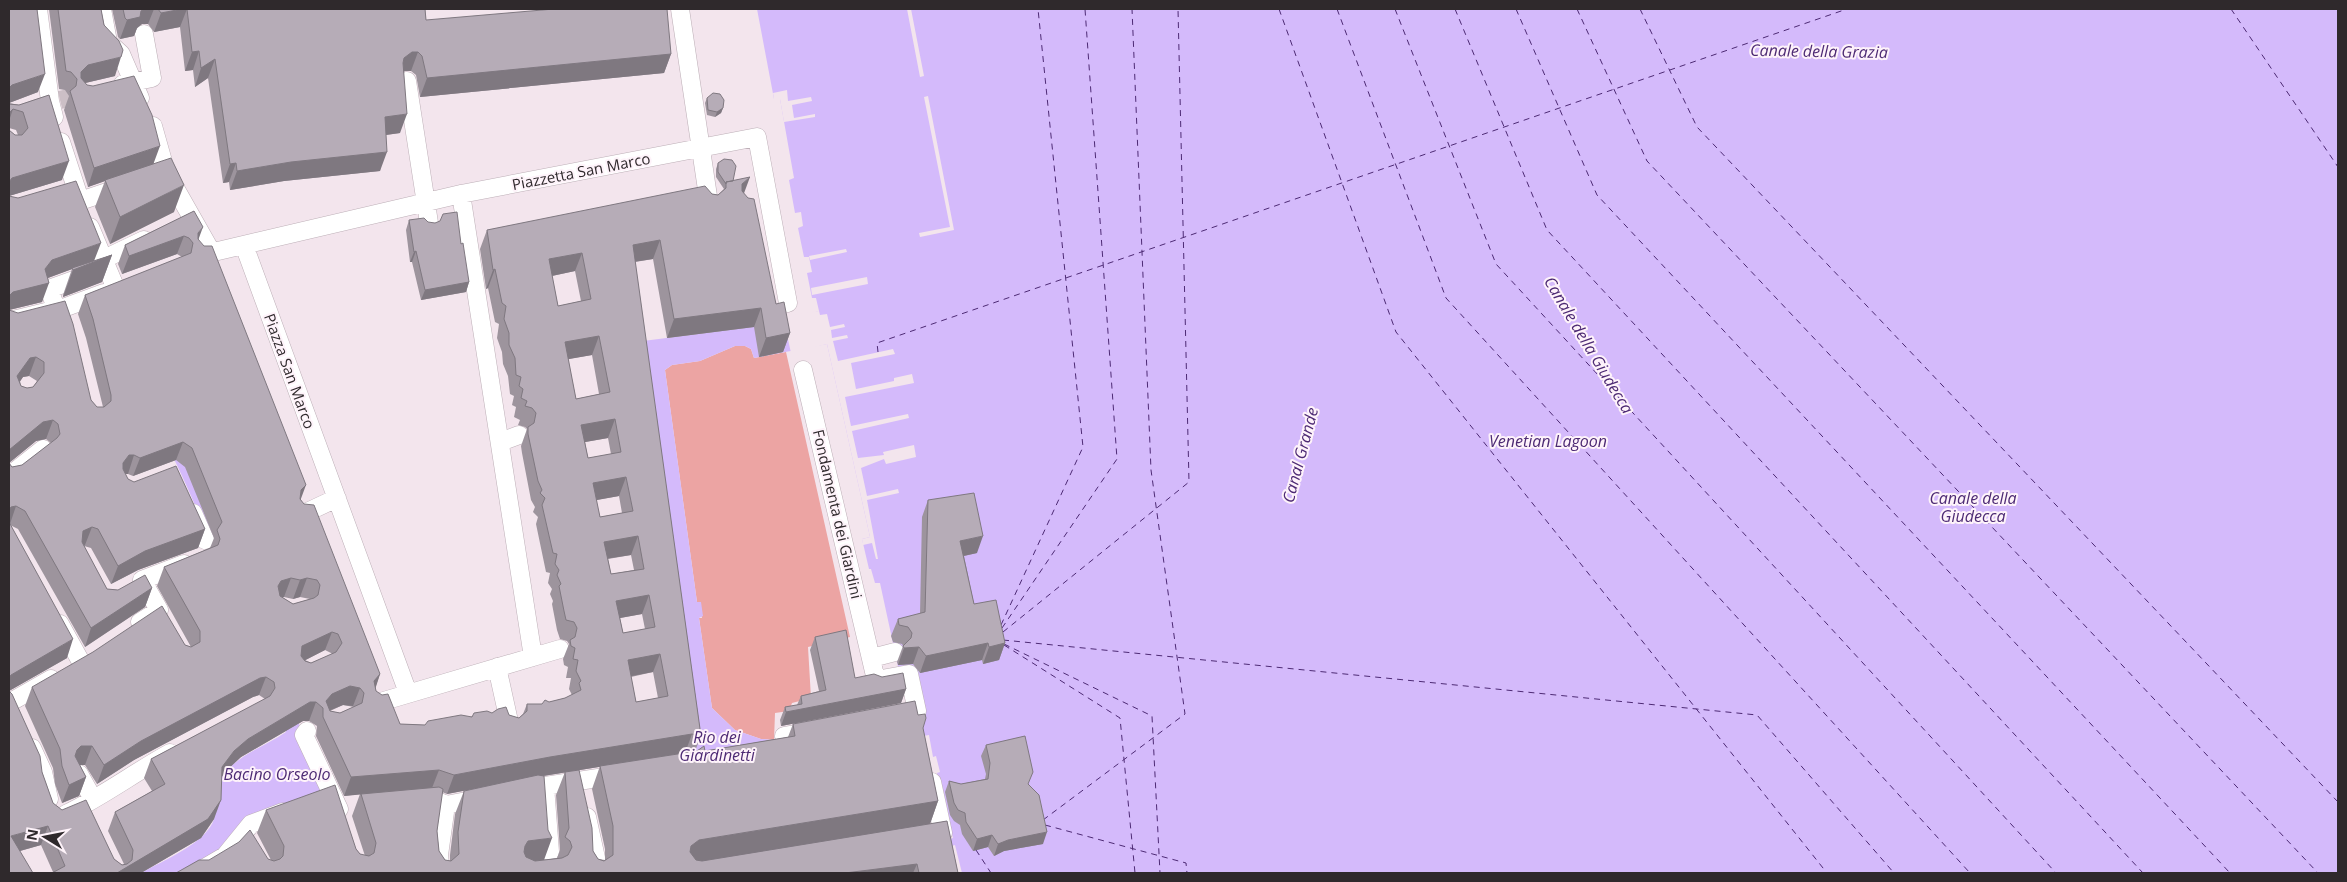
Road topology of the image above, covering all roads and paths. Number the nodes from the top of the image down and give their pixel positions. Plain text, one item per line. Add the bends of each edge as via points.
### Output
1 (38, 9) edge
2 (102, 9) edge
3 (680, 9) edge
4 (144, 34) dead end
5 (133, 81) junction
6 (412, 86) dead end
7 (103, 89) tunnel mouth
8 (701, 148) junction
9 (152, 177) junction
10 (56, 193) edge
11 (78, 194) junction
12 (461, 194) junction
13 (709, 200) edge
14 (426, 202) junction
15 (191, 216) junction
16 (429, 223) edge
17 (174, 225) edge
18 (156, 234) edge
19 (244, 245) junction
20 (106, 264) junction
21 (788, 303) dead end
22 (60, 307) junction
23 (9, 321) edge
24 (71, 324) edge
25 (803, 370) dead end
26 (519, 435) dead end
27 (500, 442) junction
28 (43, 449) edge
29 (9, 476) edge
30 (186, 497) edge
31 (337, 498) junction
32 (303, 514) edge
33 (52, 611) edge
34 (128, 631) edge
35 (560, 649) dead end
36 (96, 651) edge
37 (895, 652) dead end
38 (533, 656) junction
39 (872, 658) junction
40 (81, 662) junction
41 (497, 667) junction
42 (408, 693) junction
43 (10, 703) edge
44 (377, 703) edge
45 (884, 718) edge
46 (510, 726) edge
47 (831, 728) edge
48 (307, 731) dead end
49 (792, 733) edge
50 (182, 747) edge
51 (928, 766) edge
52 (633, 772) edge
53 (79, 774) edge
54 (581, 786) junction
55 (519, 788) edge
56 (546, 793) junction
57 (494, 796) edge
58 (315, 801) edge
59 (335, 801) junction
60 (404, 801) edge
61 (356, 806) dead end
62 (89, 808) junction
63 (296, 808) edge
64 (441, 808) junction
65 (344, 825) edge
66 (245, 832) junction
67 (924, 836) edge
68 (254, 851) edge
69 (550, 852) edge
70 (593, 871) edge
71 (196, 873) edge
72 (441, 873) edge

1 - 11 street via 48,102
2 - 5 street via 108,42 121,54
3 - 8 street
4 - 5 street via 152,78
5 - 7 street
5 - 9 street via 155,130
6 - 14 street
8 - 12 street, Piazzetta San Marco
8 - 13 street
8 - 21 street, Piazzetta San Marco via 757,137 762,204
9 - 11 street
9 - 15 street
10 - 11 street
11 - 20 street
12 - 14 street, Piazzetta San Marco
12 - 27 street via 475,257
14 - 16 street
14 - 19 street, Piazzetta San Marco
15 - 17 street
15 - 19 street via 206,254
18 - 20 street
19 - 31 street, Piazza San Marco
20 - 22 street via 50,289
20 - 22 street via 123,286
22 - 23 street
22 - 24 street
25 - 39 street, Fondamenta dei Giardini
26 - 27 street
27 - 38 street
28 - 29 street
30 - 34 street via 204,549 135,584 163,618
31 - 32 street
31 - 42 street, Piazza San Marco
33 - 40 street
35 - 38 street
36 - 40 street
37 - 39 street
38 - 41 street
39 - 45 street, Fondamenta dei Giardini via 875,685 909,674 906,696 917,711
40 - 43 street
41 - 42 street
41 - 46 street
42 - 44 street
43 - 62 street via 43,772 56,818
47 - 49 street
48 - 59 street via 304,734
50 - 62 street via 139,769
51 - 67 street via 947,832
52 - 54 street via 596,772
53 - 62 street
54 - 56 street
54 - 70 street via 596,858
55 - 56 street
56 - 69 street
57 - 64 street
58 - 59 street
59 - 61 street
59 - 65 street
60 - 64 street
63 - 66 street via 251,824
64 - 72 street via 438,855
66 - 68 street
66 - 71 street via 225,856

